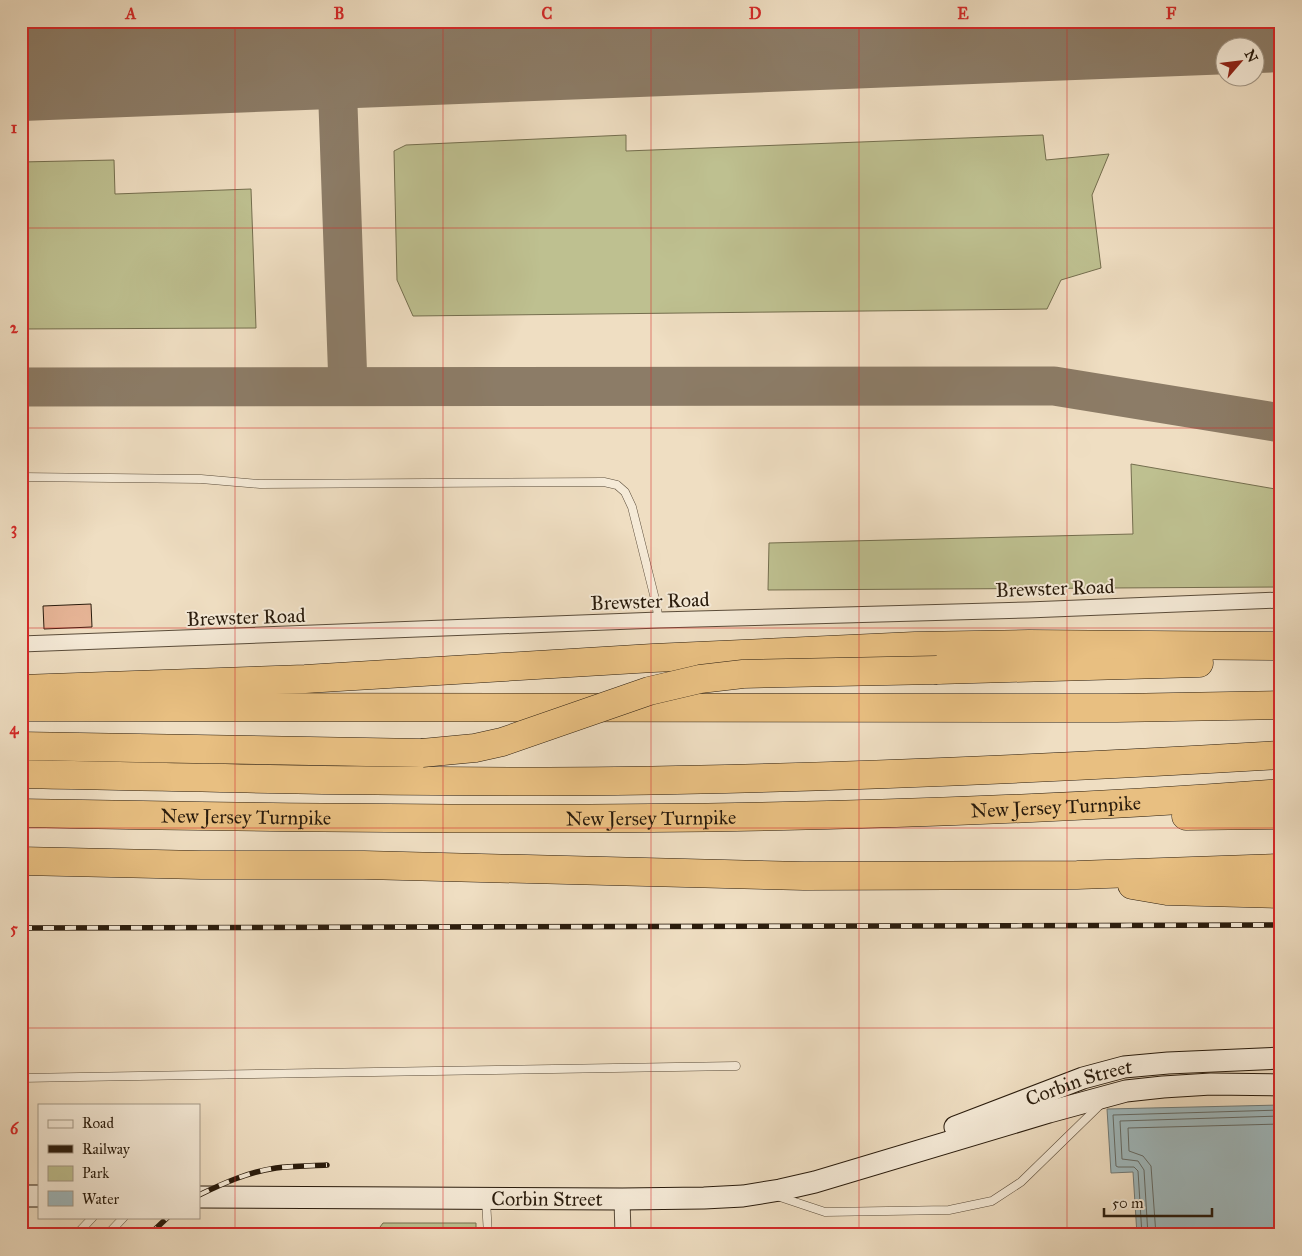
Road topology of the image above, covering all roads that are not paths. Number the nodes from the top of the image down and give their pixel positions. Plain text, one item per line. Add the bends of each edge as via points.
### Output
1 (21, 477) edge
2 (1281, 600) edge
3 (659, 620) junction
4 (21, 644) edge
5 (1281, 646) edge
6 (1281, 661) edge
7 (21, 688) edge
8 (1281, 705) edge
9 (21, 708) edge
10 (21, 746) edge
11 (1281, 755) edge
12 (21, 774) edge
13 (1281, 793) edge
14 (1051, 806) junction
15 (21, 813) edge
16 (1281, 815) edge
17 (21, 861) edge
18 (1281, 868) edge
19 (1077, 875) junction
20 (1281, 894) edge
21 (1281, 1058) edge
22 (736, 1066) dead end
23 (21, 1078) edge
24 (1281, 1085) edge
25 (1109, 1096) junction
26 (890, 1160) junction
27 (766, 1192) junction
28 (21, 1196) edge
29 (38, 1196) edge
30 (200, 1197) edge
31 (486, 1198) junction
32 (622, 1199) junction
33 (92, 1218) edge
34 (123, 1218) edge
35 (77, 1235) edge
36 (107, 1235) edge
37 (488, 1235) edge
38 (623, 1235) edge

1 - 3 lane via 200,479 260,484 604,482 617,485 625,492 632,507
2 - 3 street, Brewster Road
3 - 4 street, Brewster Road
5 - 7 highway via 915,646 305,679
6 - 10 highway, bridge via 743,674 700,679 649,691 511,740 474,748 422,753
8 - 9 highway via 1118,708
11 - 12 highway, New Jersey Turnpike via 969,771 619,781
13 - 14 highway, New Jersey Turnpike
14 - 15 highway, New Jersey Turnpike via 619,818 319,818
14 - 16 highway via 1133,817
17 - 19 highway via 364,865 804,876
18 - 19 highway
19 - 20 highway via 1167,892
21 - 26 main road, Corbin Street via 1124,1067 1084,1078 949,1129
22 - 23 lane
24 - 25 main road, Corbin Street via 1163,1087
25 - 26 main road, Corbin Street
25 - 27 lane via 1021,1182 992,1201 949,1210 825,1212
26 - 27 main road, Corbin Street
27 - 32 main road, Corbin Street via 704,1198
28 - 29 main road
30 - 31 main road, Corbin Street
31 - 32 main road, Corbin Street
31 - 37 lane
32 - 38 street
33 - 35 lane
34 - 36 lane

